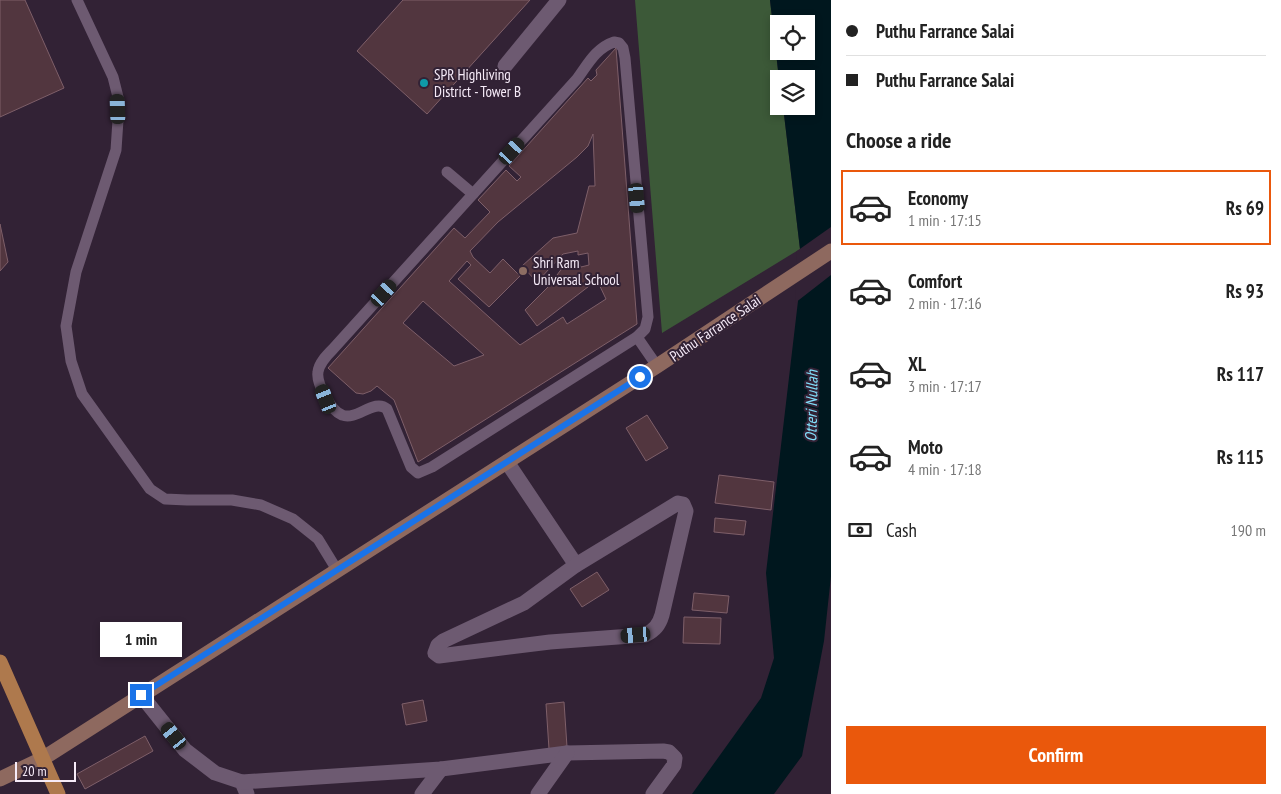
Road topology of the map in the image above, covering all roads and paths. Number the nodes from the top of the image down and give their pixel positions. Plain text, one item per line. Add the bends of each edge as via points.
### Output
1 (77, 0) edge
2 (559, 0) edge
3 (505, 66) dead end
4 (448, 172) dead end
5 (473, 194) junction
6 (831, 251) edge
7 (637, 337) junction
8 (657, 366) junction
9 (507, 462) junction
10 (576, 565) junction
11 (337, 570) junction
12 (0, 662) edge
13 (141, 695) junction
14 (567, 754) junction
15 (42, 759) junction
16 (441, 769) junction
17 (0, 780) edge
18 (245, 788) edge
19 (58, 794) edge
20 (422, 794) edge
21 (538, 794) edge
22 (653, 794) edge

1 - 11 lane via 113,77 118,97 116,150 76,272 66,326 71,361 82,394 150,490 165,499 261,504 292,519 318,539
2 - 3 street
4 - 5 lane
5 - 7 lane via 577,79 591,58 608,44 619,43 625,58 648,317 645,329
5 - 7 lane via 323,361 318,377 334,410 347,416 383,406 411,467 418,473 423,472
6 - 8 street, Puthu Farrance Salai
7 - 8 lane
8 - 9 street, Puthu Farrance Salai
9 - 10 street
9 - 11 street, Puthu Farrance Salai
10 - 10 street via 678,503 685,506 662,615 654,630 645,635 550,642 439,656 435,653 443,641 524,603
11 - 13 street, Puthu Farrance Salai
12 - 15 main road
13 - 15 street, Puthu Farrance Salai
13 - 18 street via 185,750 215,773
14 - 16 street
14 - 21 street
14 - 22 street via 669,752 675,758 674,765
15 - 17 street, Puthu Farrance Salai
15 - 19 main road
16 - 18 street
16 - 20 street

